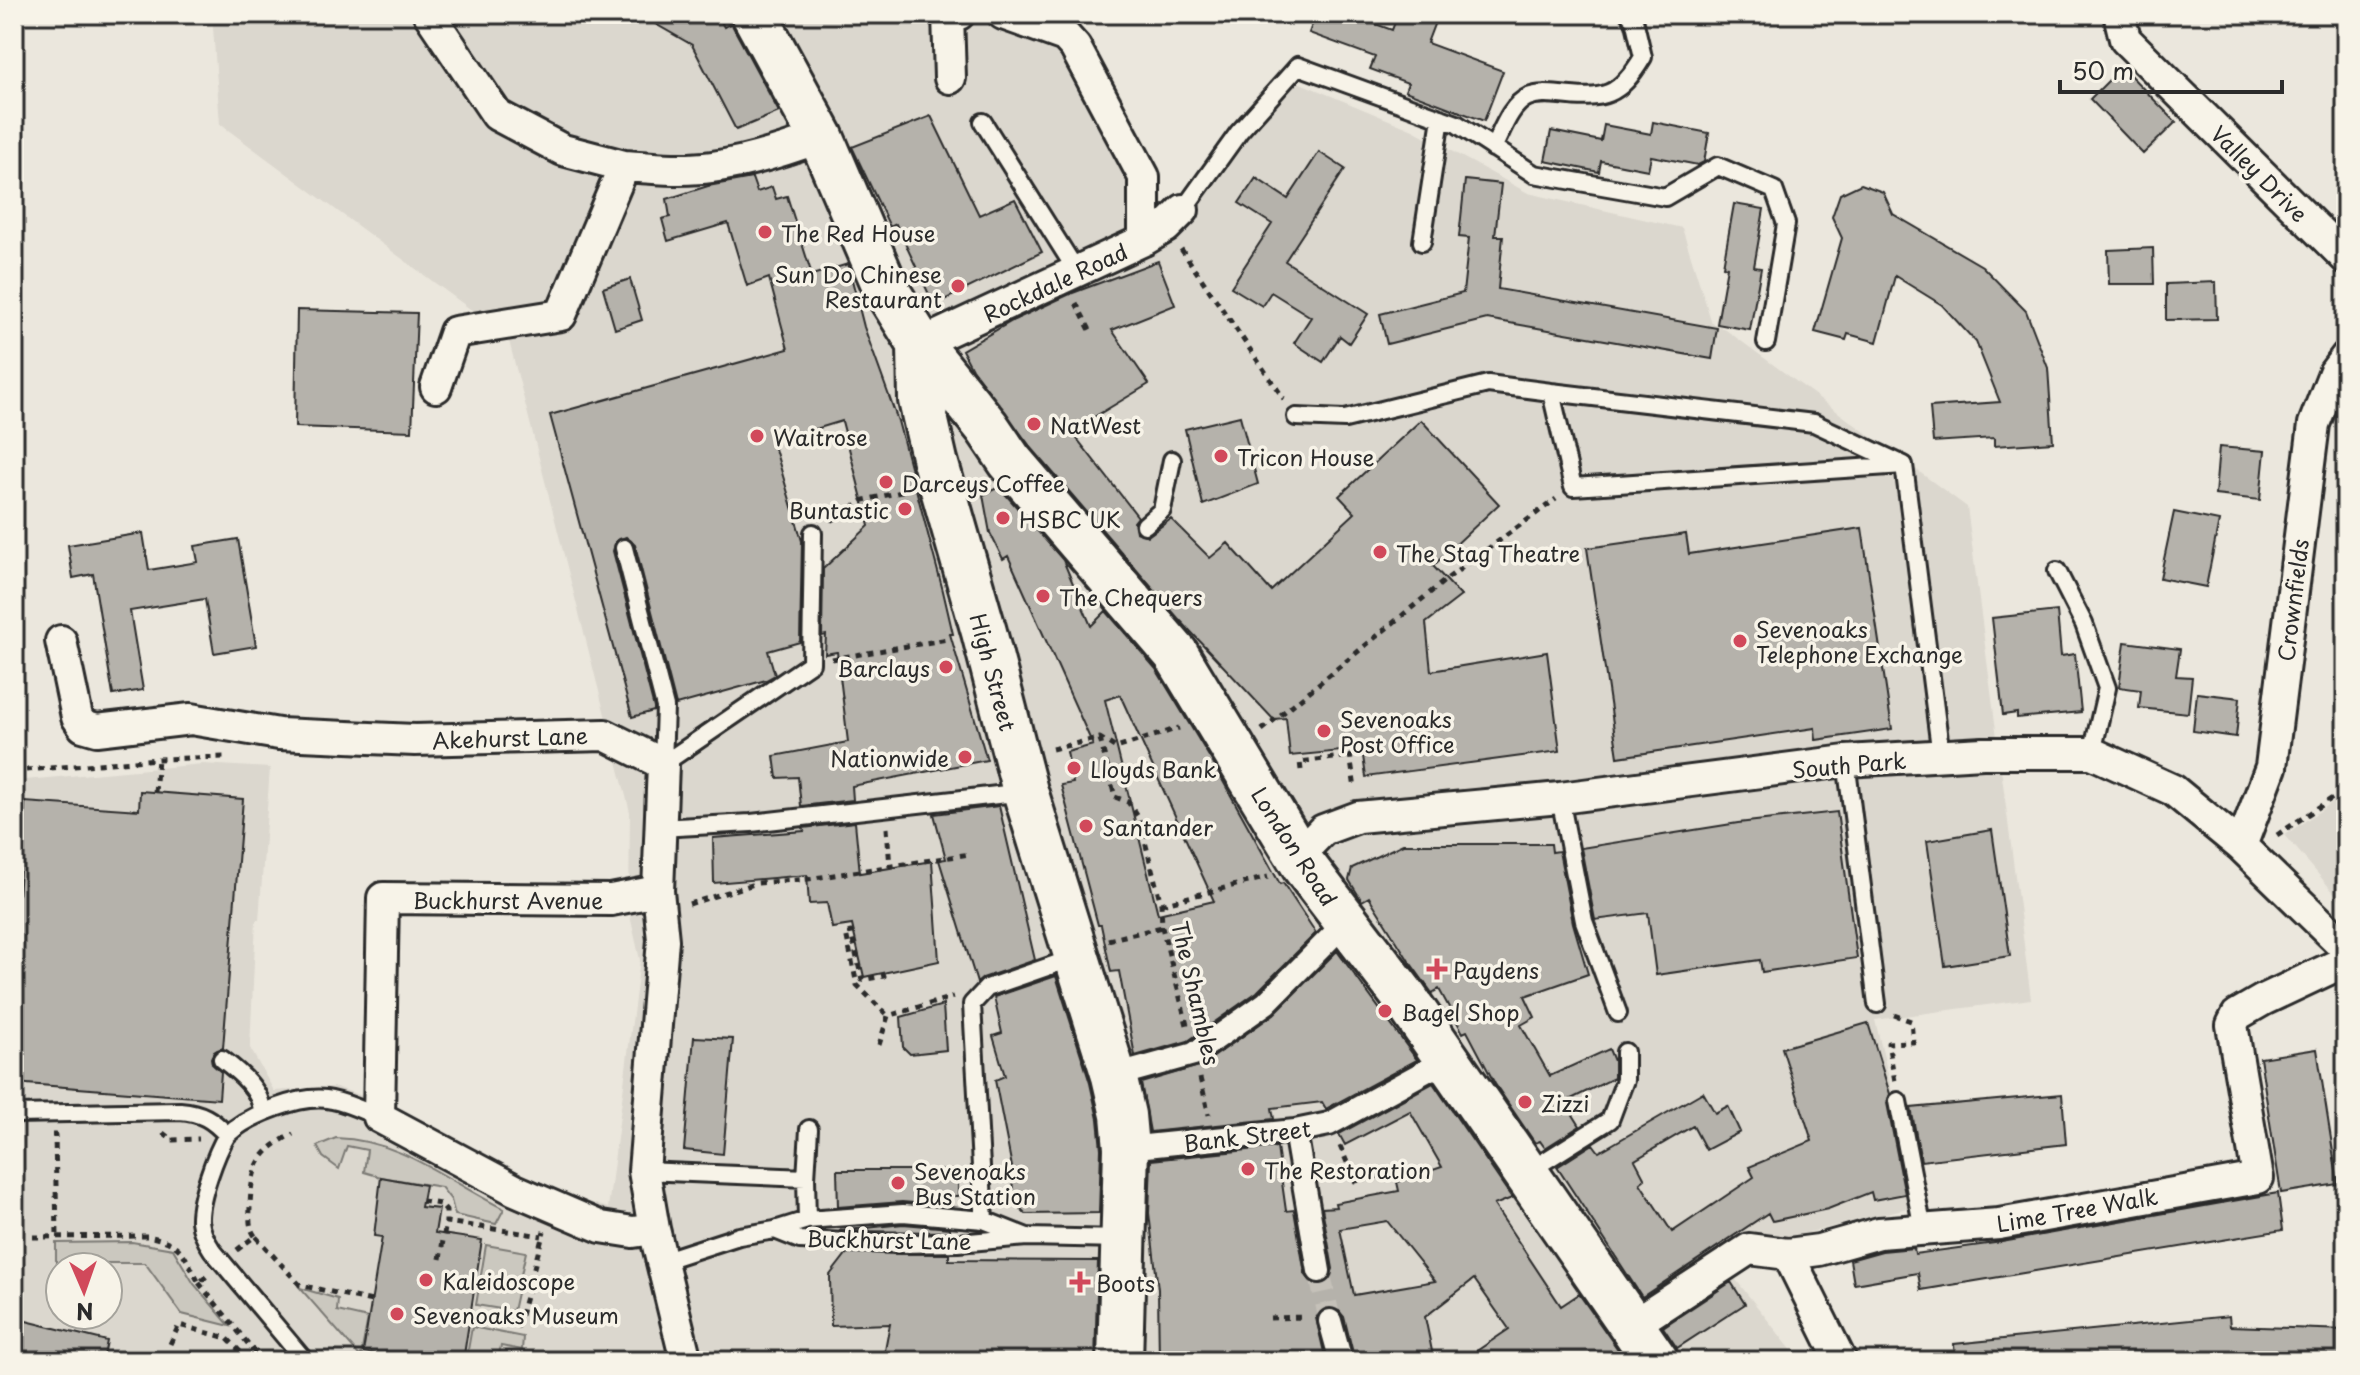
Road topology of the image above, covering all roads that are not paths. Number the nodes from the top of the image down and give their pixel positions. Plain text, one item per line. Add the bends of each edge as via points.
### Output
1 (429, 14) edge
2 (754, 14) edge
3 (959, 14) edge
4 (1003, 14) edge
5 (1629, 14) edge
6 (2119, 14) edge
7 (950, 78) dead end
8 (1441, 118) junction
9 (983, 122) dead end
10 (821, 137) junction
11 (1493, 148) junction
12 (624, 166) junction
13 (1164, 226) junction
14 (1422, 242) dead end
15 (2346, 258) edge
16 (1076, 270) junction
17 (1766, 342) dead end
18 (920, 344) junction
19 (2346, 357) edge
20 (436, 387) dead end
21 (1551, 392) junction
22 (1296, 417) road end
23 (987, 427) junction
24 (1172, 460) dead end
25 (1904, 465) junction
26 (927, 475) junction
27 (1145, 525) dead end
28 (813, 533) road end
29 (624, 548) dead end
30 (2057, 571) dead end
31 (61, 641) dead end
32 (2092, 753) junction
33 (1941, 756) junction
34 (1846, 761) junction
35 (663, 764) junction
36 (1021, 774) junction
37 (1560, 798) junction
38 (659, 828) junction
39 (2241, 846) junction
40 (1301, 861) junction
41 (660, 902) junction
42 (1346, 922) junction
43 (2346, 948) edge
44 (1077, 952) junction
45 (2346, 961) edge
46 (1877, 1004) dead end
47 (1618, 1013) dead end
48 (1625, 1052) dead end
49 (222, 1059) dead end
50 (1448, 1059) junction
51 (1114, 1076) junction
52 (1898, 1101) dead end
53 (262, 1113) junction
54 (14, 1114) edge
55 (379, 1117) junction
56 (809, 1129) dead end
57 (1295, 1131) junction
58 (227, 1135) junction
59 (1126, 1148) junction
60 (644, 1171) junction
61 (1524, 1174) junction
62 (806, 1178) junction
63 (807, 1220) junction
64 (984, 1220) junction
65 (654, 1229) junction
66 (1923, 1229) junction
67 (775, 1230) junction
68 (1027, 1237) junction
69 (1122, 1239) junction
70 (1788, 1254) junction
71 (662, 1261) junction
72 (1319, 1271) tunnel mouth
73 (1319, 1319) tunnel mouth
74 (1644, 1343) edge
75 (305, 1361) edge
76 (686, 1361) edge
77 (1120, 1361) edge
78 (1341, 1361) edge
79 (1841, 1361) edge

1 - 12 street via 497,115 563,150
2 - 10 main road
3 - 7 street via 948,15
4 - 13 street via 1065,36 1075,47
5 - 11 lane via 1643,57 1630,79 1613,92 1591,98 1547,93 1527,97 1512,110
6 - 15 street, Valley Drive via 2125,39
8 - 11 lane
8 - 13 lane via 1298,66
8 - 14 lane
9 - 16 lane
10 - 12 street via 712,168
10 - 18 main road via 887,291
11 - 17 lane via 1534,174 1665,197 1718,166 1774,190 1786,224
12 - 20 street via 561,315 455,332
13 - 16 street, Rockdale Road
16 - 18 street, Rockdale Road
18 - 23 main road, London Road
18 - 26 main road, High Street
19 - 39 street, Crownfields via 2314,424 2271,767
21 - 22 lane via 1488,384 1345,419
21 - 25 lane via 1814,423
21 - 25 lane via 1573,487
23 - 26 main road
23 - 40 main road, London Road via 1010,461 1105,560 1176,654
24 - 27 lane via 1162,510
25 - 33 lane
26 - 36 main road, High Street via 984,632
28 - 35 lane via 811,663
29 - 35 lane via 665,707
30 - 32 lane via 2084,624 2107,688
31 - 35 street, Akehurst Lane via 77,717 83,726 97,730 191,719 279,734 415,740 605,735
32 - 33 street, South Park
32 - 39 street, South Park via 2173,790
33 - 34 street, South Park
34 - 37 street, South Park
34 - 46 lane
35 - 38 street
36 - 38 lane via 885,809
36 - 44 main road, High Street
37 - 40 street, South Park via 1358,817 1323,830
37 - 47 lane via 1584,921
38 - 41 street
39 - 43 street, South Park
40 - 42 main road, London Road
41 - 55 street, Buckhurst Avenue via 383,898
41 - 60 street via 662,958
42 - 50 main road, London Road
42 - 51 street via 1266,1003 1194,1054
44 - 51 main road, High Street
44 - 64 lane via 987,988 972,1004
45 - 66 street, Lime Tree Walk via 2263,1000 2237,1015 2232,1025 2258,1178 1999,1224
48 - 61 lane via 1625,1080 1610,1120
49 - 53 lane via 257,1094
50 - 57 street, Bank Street via 1329,1124
50 - 61 main road, London Road
51 - 59 main road, High Street
52 - 66 lane
53 - 55 lane via 332,1099
53 - 58 lane
54 - 58 lane via 180,1111 200,1113
55 - 65 street via 551,1205 616,1231
56 - 62 lane
57 - 59 street, Bank Street
57 - 72 street
58 - 75 lane via 200,1212 205,1240
59 - 69 main road, High Street
60 - 62 lane
60 - 65 street
61 - 74 main road, London Road
62 - 63 lane
63 - 64 lane via 903,1213
63 - 67 lane
64 - 68 lane
65 - 71 street
66 - 70 street, Lime Tree Walk via 1879,1233
67 - 68 lane, Buckhurst Lane via 800,1240 900,1244
67 - 71 lane, Buckhurst Lane
68 - 69 lane, Buckhurst Lane
69 - 77 main road, High Street
70 - 74 street, Lime Tree Walk via 1749,1249
70 - 79 street
71 - 76 street
73 - 78 street

